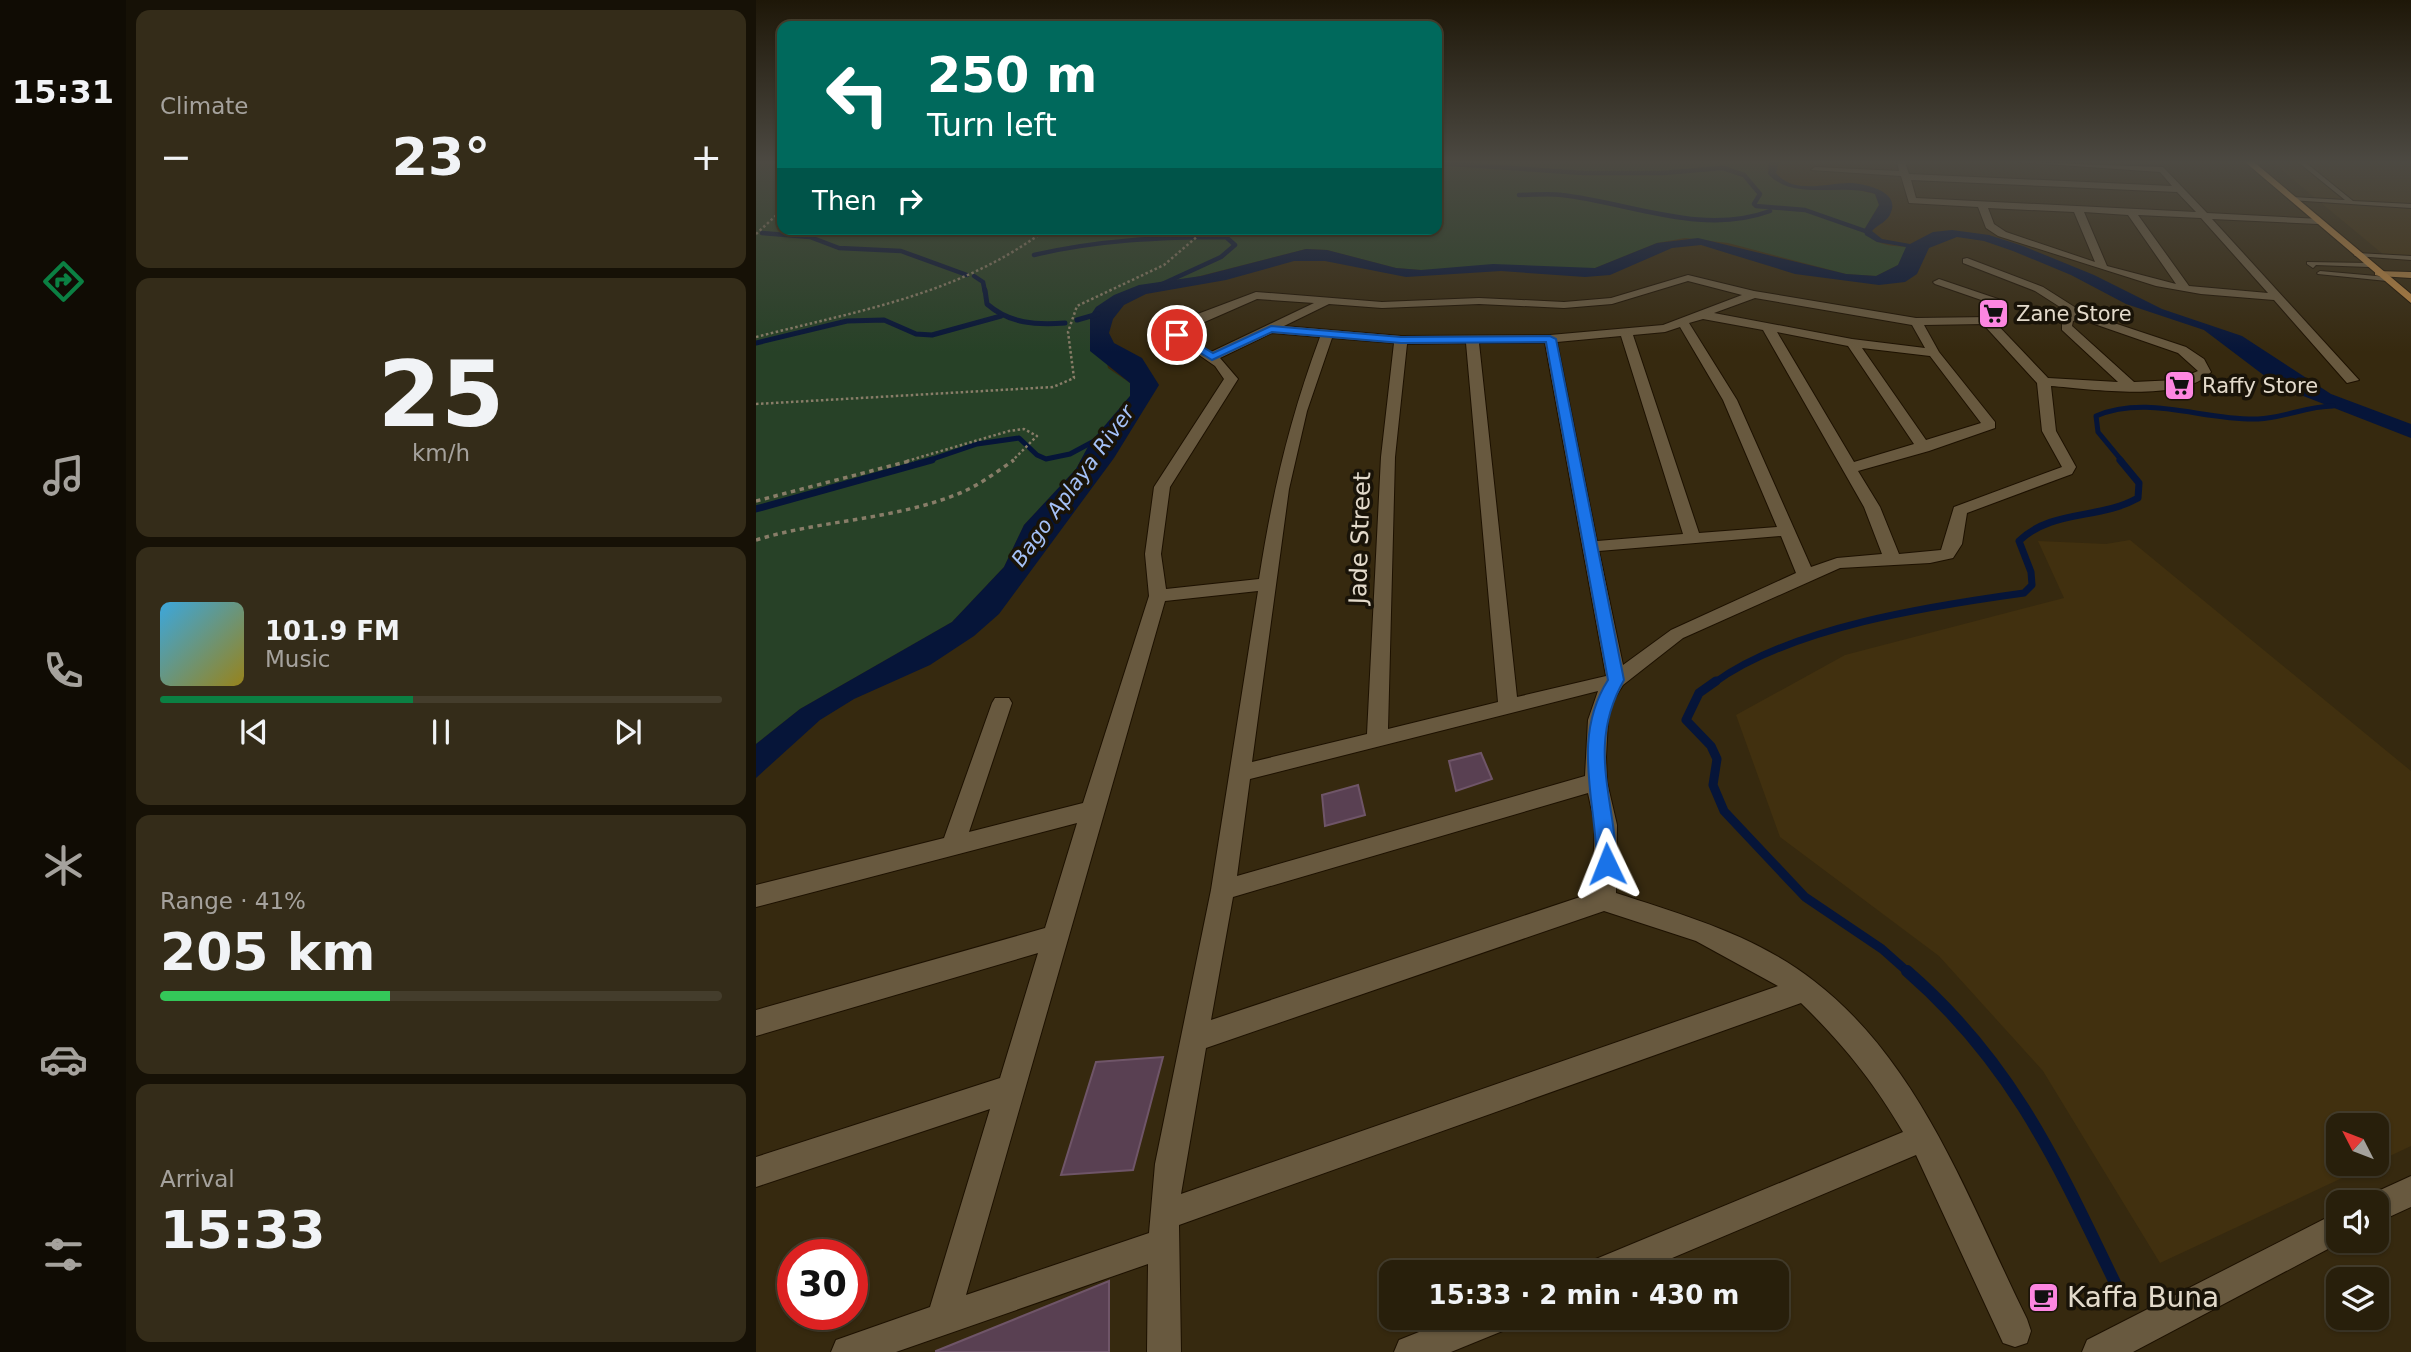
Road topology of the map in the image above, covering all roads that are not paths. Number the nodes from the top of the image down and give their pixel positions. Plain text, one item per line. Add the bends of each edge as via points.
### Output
1 (1990, 225) edge
2 (2085, 225) edge
3 (2140, 225) edge
4 (2214, 225) edge
5 (2323, 225) edge
6 (2357, 254) junction
7 (2411, 258) edge
8 (1967, 261) dead end
9 (2370, 265) junction
10 (2102, 266) junction
11 (2313, 266) dead end
12 (2320, 273) dead end
13 (2411, 275) edge
14 (2383, 276) junction
15 (1939, 282) dead end
16 (2026, 282) junction
17 (2183, 287) junction
18 (1754, 293) junction
19 (2278, 297) junction
20 (2411, 300) edge
21 (1994, 301) junction
22 (1326, 302) junction
23 (1703, 315) junction
24 (2080, 315) junction
25 (1986, 320) junction
26 (1683, 322) junction
27 (1916, 322) junction
28 (1768, 328) junction
29 (1271, 329) junction
30 (1626, 332) junction
31 (1327, 335) junction
32 (1472, 339) junction
33 (1550, 339) junction
34 (1401, 340) junction
35 (1852, 343) junction
36 (1934, 353) junction
37 (1212, 357) junction
38 (2352, 380) dead end
39 (2044, 382) junction
40 (2129, 385) junction
41 (1924, 448) junction
42 (1851, 468) junction
43 (1786, 531) junction
44 (1692, 536) junction
45 (1593, 546) junction
46 (1892, 556) junction
47 (1806, 575) junction
48 (1268, 584) junction
49 (1158, 596) junction
50 (1616, 680) junction
51 (1002, 703) dead end
52 (1508, 707) junction
53 (1377, 739) junction
54 (1241, 773) junction
55 (1596, 782) junction
56 (1092, 810) junction
57 (954, 843) junction
58 (1223, 890) junction
59 (756, 895) edge
60 (1604, 900) junction
61 (1055, 937) junction
62 (1805, 989) junction
63 (756, 1023) edge
64 (1193, 1039) junction
65 (1010, 1089) junction
66 (1923, 1138) junction
67 (756, 1172) edge
68 (2411, 1191) edge
69 (2389, 1202) edge
70 (1164, 1229) junction
71 (2326, 1233) edge
72 (1631, 1260) edge
73 (943, 1319) junction
74 (1464, 1330) edge
75 (2015, 1331) dead end
76 (848, 1352) edge
77 (1164, 1352) edge
78 (1411, 1352) edge
79 (2099, 1352) edge

1 - 10 street via 2002,234
2 - 10 street
3 - 17 street
4 - 19 street
5 - 6 highway
6 - 7 lane
6 - 9 highway
8 - 16 street
9 - 11 lane via 2309,263
9 - 14 highway
10 - 17 street
12 - 14 lane
13 - 14 main road
14 - 20 highway
15 - 21 street
16 - 21 street
16 - 24 street
17 - 19 street
18 - 22 street via 1688,278 1634,296 1588,304
18 - 23 street
18 - 27 street
19 - 38 street
21 - 25 street
22 - 29 street
22 - 37 street via 1256,295 1177,330 1180,338
23 - 26 street
23 - 28 street
24 - 40 street via 2068,319 2066,327
24 - 40 street via 2182,351 2205,372 2191,382
25 - 27 street
25 - 39 street
26 - 30 street
26 - 43 street via 1730,400
27 - 36 street
28 - 35 street
28 - 42 street
29 - 31 street
29 - 37 street
30 - 33 street
30 - 44 street
31 - 34 street
31 - 48 street via 1300,411 1280,489
32 - 33 street
32 - 34 street
32 - 52 street
33 - 45 street
34 - 53 street, Jade Street via 1388,457
35 - 36 street
35 - 41 street
36 - 41 street via 1990,425
37 - 49 street via 1231,379 1162,487 1153,554
39 - 40 street
39 - 46 street via 2045,416 2067,471 1960,510 1954,545 1947,554
41 - 42 street
42 - 46 street
43 - 44 street
43 - 47 street
44 - 45 street
45 - 50 street
46 - 47 street via 1837,563
47 - 50 street via 1677,634
48 - 49 street
48 - 54 street
49 - 56 street
50 - 52 street
50 - 55 street via 1598,720
51 - 57 street
52 - 53 street
53 - 54 street
54 - 58 street
55 - 58 street
55 - 60 street via 1606,825
56 - 57 street
56 - 61 street
57 - 59 street
58 - 64 street
60 - 62 street via 1702,932
60 - 64 street
61 - 63 street
61 - 65 street
62 - 66 street via 1884,1073
62 - 70 street
64 - 70 street via 1170,1164
65 - 67 street
65 - 73 street
66 - 72 street
66 - 75 street
68 - 69 street
70 - 73 street
70 - 77 street
71 - 79 street
73 - 76 street
74 - 78 street

